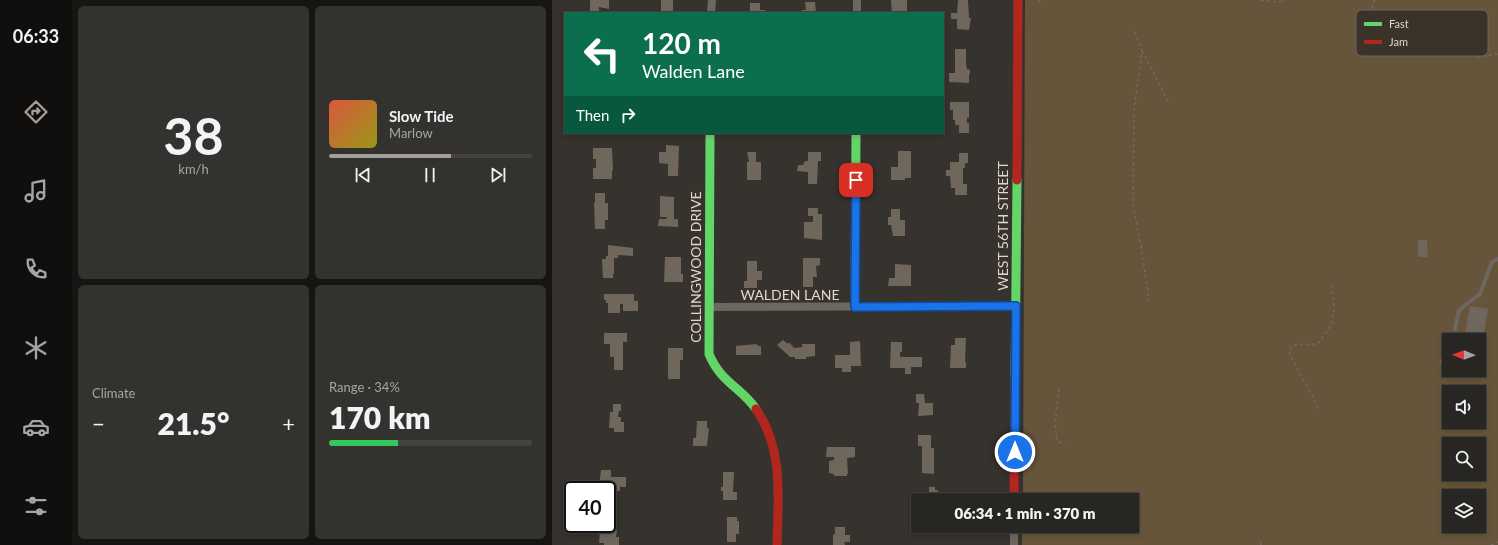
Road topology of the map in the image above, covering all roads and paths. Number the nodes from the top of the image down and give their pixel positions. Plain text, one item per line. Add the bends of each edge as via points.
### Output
1 (712, 0) edge
2 (857, 0) edge
3 (1018, 0) edge
4 (1039, 0) edge
5 (1261, 0) edge
6 (1286, 0) edge
7 (1374, 0) edge
8 (1041, 6) dead end
9 (1372, 10) edge
10 (711, 12) edge
11 (857, 12) edge
12 (1135, 32) dead end
13 (1142, 51) junction
14 (1498, 54) edge
15 (1471, 56) edge
16 (1488, 56) edge
17 (1488, 56) edge
18 (1169, 104) dead end
19 (710, 134) edge
20 (856, 134) edge
21 (1498, 259) edge
22 (1331, 284) dead end
23 (1149, 301) dead end
24 (1016, 306) junction
25 (709, 307) junction
26 (855, 307) junction
27 (1455, 329) dead end
28 (1059, 389) dead end
29 (1318, 408) dead end
30 (1064, 445) dead end
31 (1014, 493) edge
32 (1014, 533) edge
33 (1498, 542) edge
34 (777, 545) edge
35 (1014, 545) edge
36 (1491, 545) edge

1 - 10 street
2 - 11 street
3 - 24 street, WEST 56TH STREET
4 - 8 path
5 - 6 path
7 - 9 path
12 - 13 path
13 - 18 path
13 - 23 path via 1134,110 1133,206
14 - 17 path
15 - 16 path
19 - 25 street, COLLINGWOOD DRIVE
20 - 26 street
21 - 27 lane via 1492,262 1480,294 1459,310
22 - 29 path via 1335,303 1332,322 1325,335 1317,344 1293,345 1289,351
24 - 26 street, WALDEN LANE
24 - 31 street, WEST 56TH STREET
25 - 26 street, WALDEN LANE
25 - 34 street, COLLINGWOOD DRIVE via 708,346 711,361 721,376 744,395 758,412 774,444 777,465
28 - 30 path via 1055,423 1057,441
32 - 35 street
33 - 36 path

